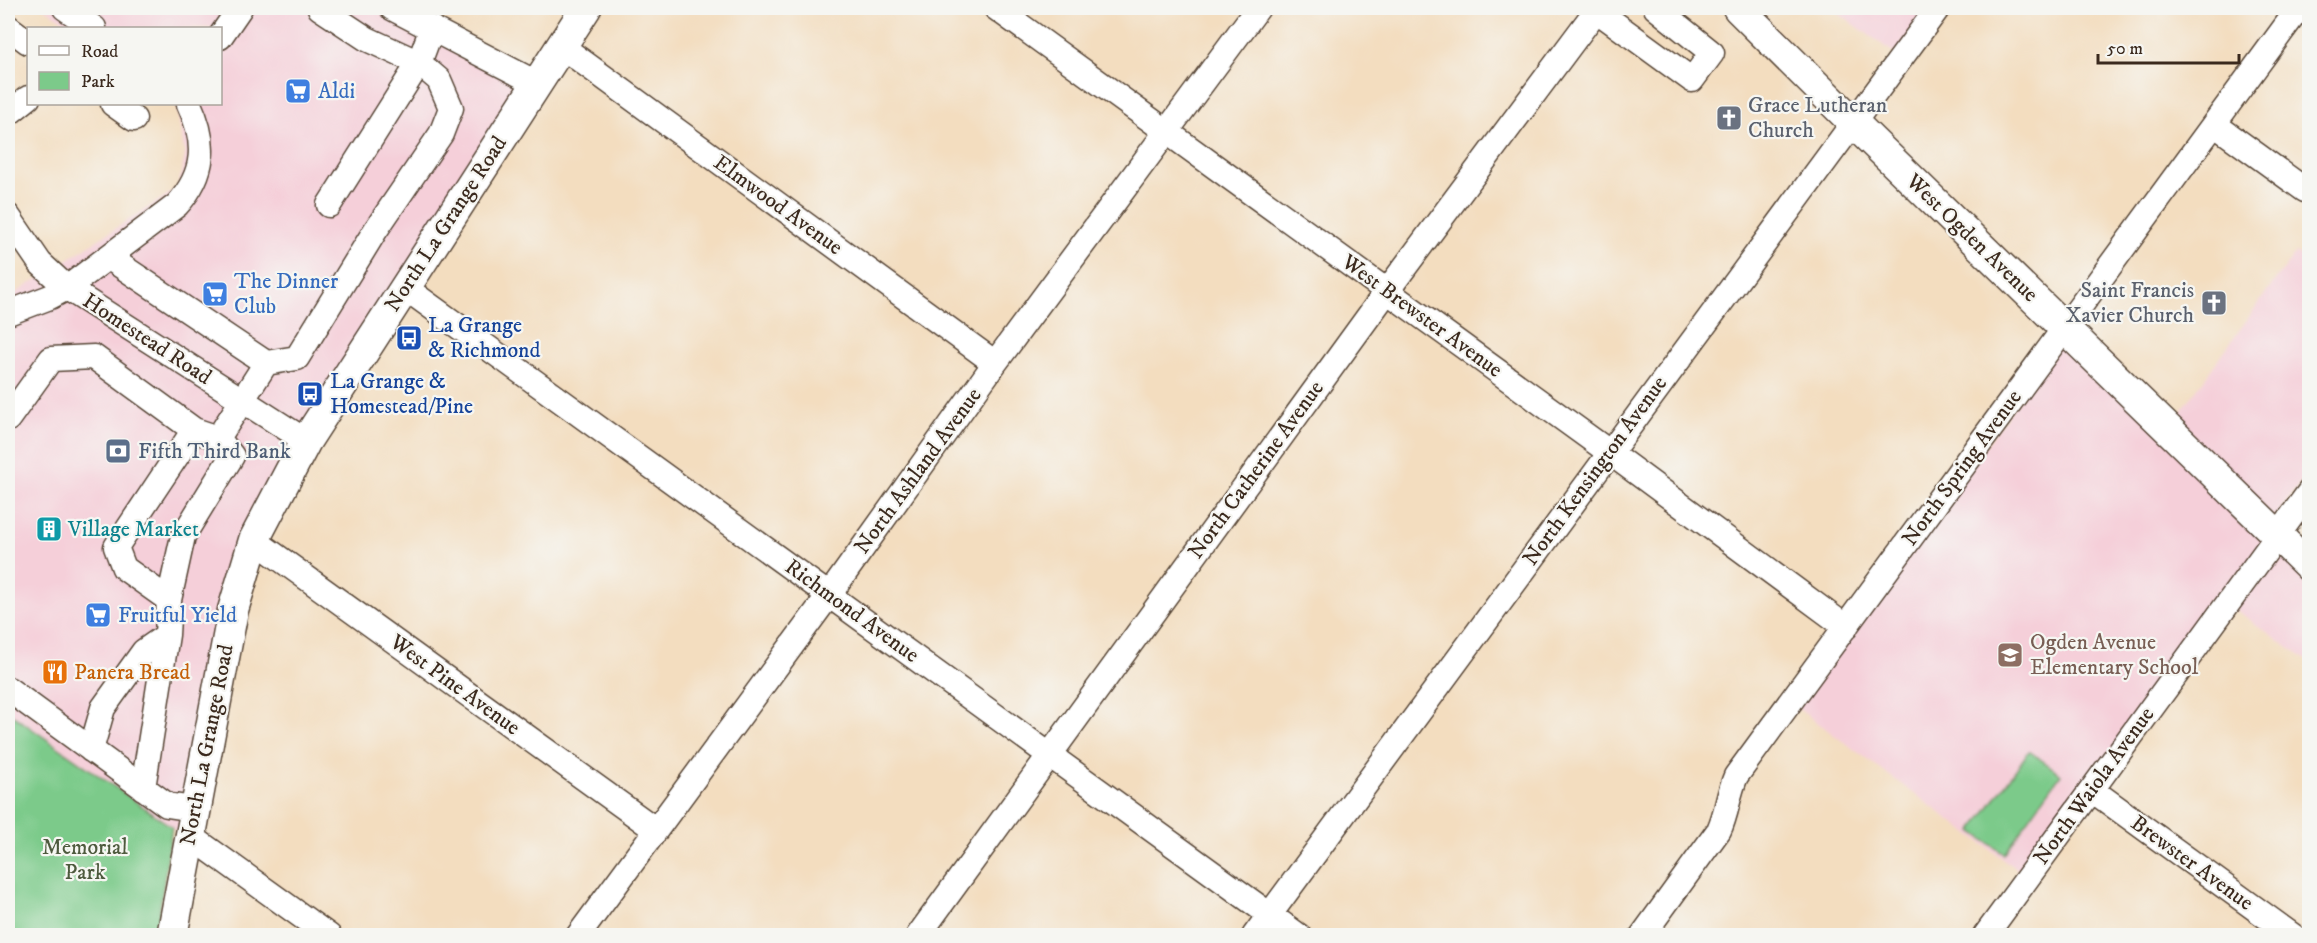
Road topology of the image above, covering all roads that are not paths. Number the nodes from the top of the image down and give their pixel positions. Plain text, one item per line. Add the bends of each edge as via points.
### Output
1 (65, 8) edge
2 (240, 8) edge
3 (320, 8) edge
4 (392, 8) edge
5 (586, 8) edge
6 (996, 8) edge
7 (1258, 8) edge
8 (1656, 8) edge
9 (1738, 8) edge
10 (1938, 8) edge
11 (1597, 9) edge
12 (2301, 17) edge
13 (426, 19) edge
14 (8, 27) edge
15 (93, 27) edge
16 (222, 34) edge
17 (27, 41) edge
18 (561, 46) junction
19 (419, 63) junction
20 (538, 84) junction
21 (27, 99) edge
22 (114, 105) edge
23 (189, 105) edge
24 (8, 114) edge
25 (135, 119) dead end
26 (1853, 123) junction
27 (2214, 124) junction
28 (1166, 131) junction
29 (2308, 189) edge
30 (329, 206) dead end
31 (8, 216) edge
32 (108, 258) junction
33 (404, 287) junction
34 (67, 288) junction
35 (1387, 291) junction
36 (8, 313) edge
37 (2065, 328) junction
38 (266, 363) junction
39 (995, 363) junction
40 (16, 389) edge
41 (243, 400) junction
42 (8, 419) edge
43 (194, 430) junction
44 (218, 438) junction
45 (306, 441) junction
46 (1609, 452) junction
47 (2310, 491) edge
48 (2277, 535) junction
49 (252, 547) junction
50 (2310, 567) edge
51 (829, 595) junction
52 (169, 600) junction
53 (1846, 627) junction
54 (167, 635) junction
55 (8, 689) edge
56 (92, 750) junction
57 (1050, 754) junction
58 (143, 788) junction
59 (2092, 790) junction
60 (191, 822) junction
61 (656, 830) junction
62 (1270, 914) junction
63 (590, 932) edge
64 (171, 936) edge
65 (329, 936) edge
66 (918, 936) edge
67 (1254, 936) edge
68 (1299, 936) edge
69 (1642, 936) edge
70 (1985, 936) edge
71 (2293, 936) edge

1 - 15 street
2 - 16 street
3 - 19 street via 366,39
4 - 13 street
5 - 18 main road, North La Grange Road
6 - 28 street, West Brewster Avenue
7 - 28 street, North Ashland Avenue
8 - 11 street via 1712,52 1692,80
9 - 26 main road, West Ogden Avenue
10 - 26 street, North Kensington Avenue
11 - 35 street, North Catherine Avenue
12 - 27 street, North Spring Avenue
13 - 19 street
13 - 20 street
14 - 17 street
18 - 20 main road, North La Grange Road
18 - 39 street, Elmwood Avenue
19 - 30 street
19 - 38 street via 439,80 451,108 441,134 375,231 297,358
20 - 33 main road, North La Grange Road
21 - 24 street
22 - 25 street
23 - 32 street via 201,147 197,178 177,205
26 - 37 main road, West Ogden Avenue
26 - 46 street, North Kensington Avenue
27 - 29 street
27 - 37 street, North Spring Avenue
28 - 35 street, West Brewster Avenue
28 - 39 street, North Ashland Avenue
31 - 34 street, Homestead Road via 40,262
32 - 34 street
32 - 38 street
33 - 45 main road, North La Grange Road
33 - 51 street, Richmond Avenue
34 - 36 street
34 - 41 street, Homestead Road
35 - 46 street, West Brewster Avenue
35 - 57 street, North Catherine Avenue
37 - 48 main road, West Ogden Avenue
37 - 53 street, North Spring Avenue
38 - 41 street
39 - 51 street, North Ashland Avenue
40 - 42 street
40 - 43 street via 51,359 94,357
41 - 44 street
41 - 45 street, Homestead Road
43 - 44 street
43 - 52 street via 116,547 124,568
44 - 52 street via 232,456 183,536
45 - 49 main road, North La Grange Road
46 - 53 street, West Brewster Avenue
46 - 62 street, North Kensington Avenue
47 - 48 street, North Waiola Avenue
48 - 50 main road, West Ogden Avenue
48 - 59 street, North Waiola Avenue
49 - 60 main road, North La Grange Road via 233,610
49 - 61 street, West Pine Avenue
51 - 57 street, Richmond Avenue
51 - 61 street, North Ashland Avenue
52 - 54 street
53 - 69 street, North Spring Avenue via 1736,776 1719,830
54 - 56 street via 144,651 104,708
54 - 58 street
55 - 56 street
56 - 58 street
57 - 62 street, Richmond Avenue
57 - 66 street, North Catherine Avenue
58 - 60 street
59 - 70 street, North Waiola Avenue
59 - 71 street, Brewster Avenue
60 - 64 main road, North La Grange Road
60 - 65 street
61 - 63 street, North Ashland Avenue
62 - 67 street, North Kensington Avenue
62 - 68 street, Richmond Avenue

